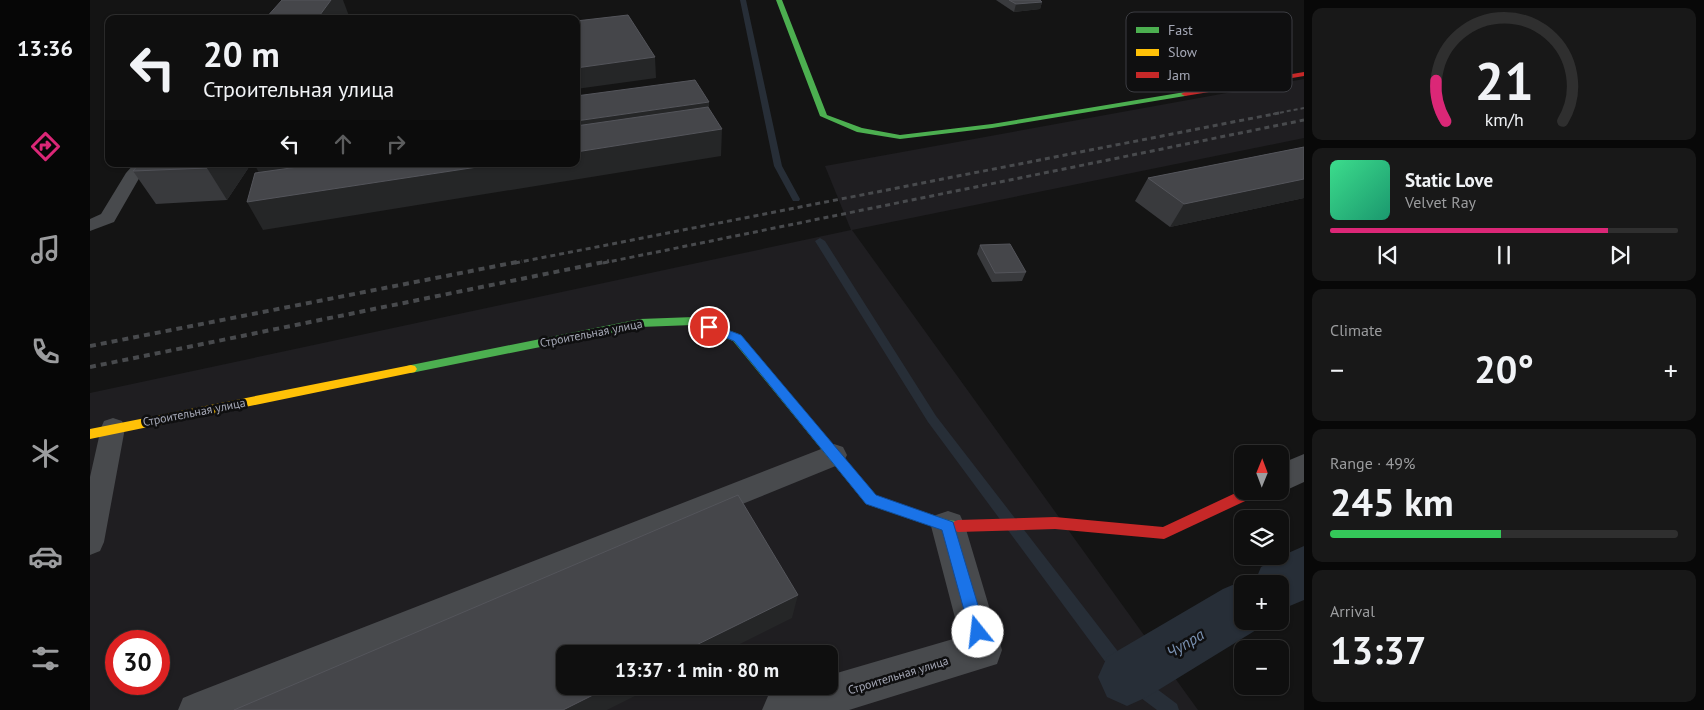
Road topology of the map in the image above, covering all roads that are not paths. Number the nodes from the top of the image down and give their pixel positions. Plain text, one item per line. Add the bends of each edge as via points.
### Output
1 (780, 0) edge
2 (1196, 92) edge
3 (140, 167) edge
4 (90, 225) edge
5 (102, 431) edge
6 (834, 455) junction
7 (1304, 467) edge
8 (1289, 474) edge
9 (1234, 500) edge
10 (948, 526) junction
11 (90, 542) edge
12 (195, 710) edge
13 (782, 710) edge

1 - 2 street via 824,116 860,130 900,137 992,126
3 - 4 lane via 108,218
5 - 6 street, Строительная улица via 640,323 694,321 738,338
5 - 11 lane
6 - 10 street, Строительная улица via 871,500
6 - 12 lane
7 - 8 street
9 - 10 street via 1164,533 1055,523
10 - 13 street, Строительная улица via 983,650

